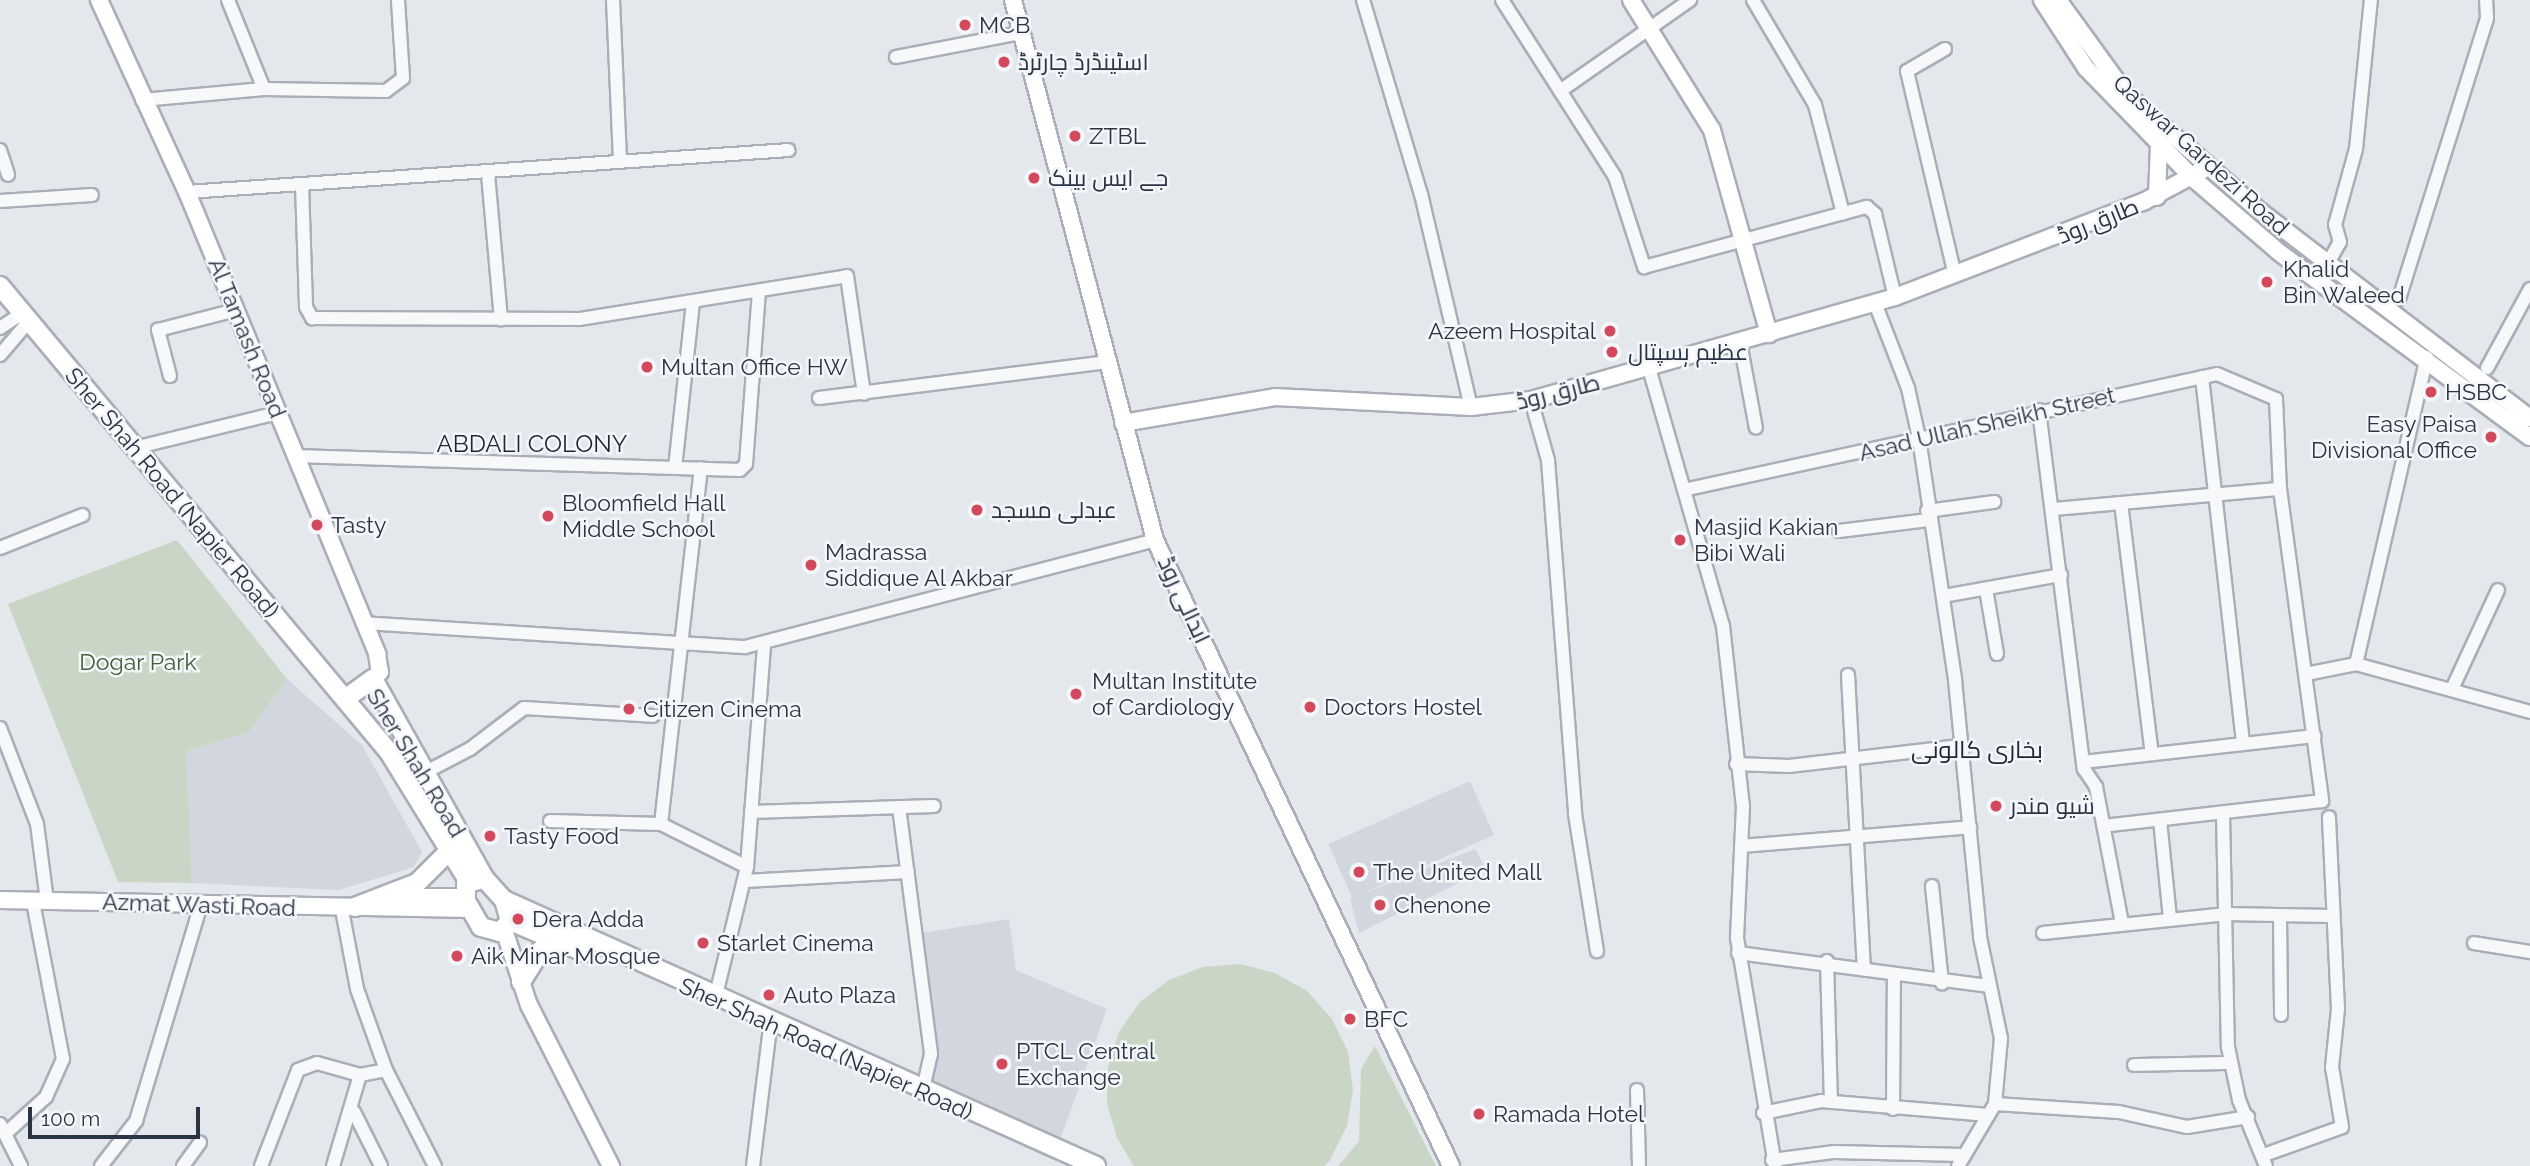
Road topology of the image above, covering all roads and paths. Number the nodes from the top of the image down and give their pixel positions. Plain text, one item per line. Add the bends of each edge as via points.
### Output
1 (99, 0) edge
2 (228, 0) edge
3 (398, 0) edge
4 (613, 0) edge
5 (1013, 0) edge
6 (1363, 0) edge
7 (1503, 0) edge
8 (1631, 0) edge
9 (1690, 0) edge
10 (1753, 0) edge
11 (2042, 0) edge
12 (2058, 0) edge
13 (2371, 0) edge
14 (2486, 0) edge
15 (1649, 28) junction
16 (1021, 33) junction
17 (1945, 49) dead end
18 (896, 57) dead end
19 (264, 89) junction
20 (1560, 90) junction
21 (142, 100) junction
22 (2159, 145) junction
23 (0, 150) edge
24 (789, 150) dead end
25 (620, 162) junction
26 (2208, 167) junction
27 (488, 174) junction
28 (8, 175) dead end
29 (2195, 180) junction
30 (302, 185) junction
31 (187, 192) junction
32 (92, 195) dead end
33 (2157, 197) junction
34 (0, 201) edge
35 (1843, 213) junction
36 (1747, 242) junction
37 (2327, 265) junction
38 (1955, 275) junction
39 (0, 285) edge
40 (2530, 289) edge
41 (760, 290) junction
42 (1895, 297) junction
43 (2399, 299) dead end
44 (693, 302) junction
45 (1875, 303) junction
46 (236, 310) junction
47 (25, 317) junction
48 (501, 319) junction
49 (0, 328) edge
50 (1769, 334) junction
51 (1740, 342) junction
52 (0, 355) edge
53 (2427, 357) junction
54 (1106, 362) junction
55 (1649, 368) junction
56 (2487, 368) dead end
57 (170, 376) dead end
58 (2202, 377) junction
59 (864, 394) junction
60 (818, 398) dead end
61 (1531, 400) junction
62 (1471, 407) junction
63 (2039, 411) junction
64 (278, 413) junction
65 (2530, 418) edge
66 (1122, 423) junction
67 (1756, 428) dead end
68 (2530, 437) edge
69 (1919, 438) junction
70 (134, 448) junction
71 (295, 456) junction
72 (675, 468) junction
73 (701, 468) junction
74 (1688, 489) junction
75 (2280, 489) junction
76 (2214, 495) junction
77 (1994, 502) dead end
78 (2121, 503) junction
79 (2054, 509) junction
80 (83, 514) dead end
81 (1928, 516) junction
82 (1839, 531) dead end
83 (1156, 540) junction
84 (0, 548) edge
85 (2061, 575) junction
86 (1986, 589) junction
87 (2498, 590) dead end
88 (1943, 596) junction
89 (363, 623) junction
90 (681, 643) junction
91 (764, 644) junction
92 (1997, 654) dead end
93 (2356, 664) junction
94 (2306, 674) junction
95 (1848, 676) dead end
96 (373, 679) junction
97 (2452, 689) junction
98 (345, 699) junction
99 (2530, 712) edge
100 (653, 716) dead end
101 (0, 728) edge
102 (2315, 736) junction
103 (2243, 744) junction
104 (1960, 746) junction
105 (2152, 754) junction
106 (1856, 756) junction
107 (2083, 762) junction
108 (1736, 764) junction
109 (424, 774) junction
110 (934, 806) dead end
111 (899, 807) junction
112 (751, 812) junction
113 (2223, 814) junction
114 (2329, 817) dead end
115 (2160, 820) junction
116 (550, 821) dead end
117 (661, 824) junction
118 (2103, 826) junction
119 (1970, 827) junction
120 (1860, 836) junction
121 (1741, 846) junction
122 (450, 850) junction
123 (747, 867) junction
124 (908, 872) junction
125 (744, 881) junction
126 (1932, 886) dead end
127 (472, 892) junction
128 (0, 900) edge
129 (504, 900) junction
130 (40, 901) junction
131 (201, 905) junction
132 (349, 909) junction
133 (2227, 914) junction
134 (2280, 915) junction
135 (2330, 916) junction
136 (2170, 918) junction
137 (2122, 923) junction
138 (503, 928) junction
139 (2043, 933) dead end
140 (2474, 943) dead end
141 (576, 944) junction
142 (1597, 951) dead end
143 (2530, 951) edge
144 (1738, 953) junction
145 (1827, 961) junction
146 (1864, 970) junction
147 (1894, 977) junction
148 (521, 982) junction
149 (1942, 983) junction
150 (1989, 986) junction
151 (715, 999) junction
152 (2281, 1015) dead end
153 (769, 1035) junction
154 (2231, 1063) junction
155 (2134, 1065) dead end
156 (386, 1070) junction
157 (360, 1075) junction
158 (1637, 1090) dead end
159 (922, 1093) junction
160 (1830, 1102) junction
161 (1893, 1109) junction
162 (1991, 1110) junction
163 (354, 1112) junction
164 (1763, 1112) junction
165 (2248, 1117) junction
166 (3, 1129) edge
167 (200, 1143) dead end
168 (1961, 1161) edge
169 (2265, 1161) edge
170 (1773, 1163) edge
171 (21, 1166) edge
172 (101, 1166) edge
173 (183, 1166) edge
174 (261, 1166) edge
175 (333, 1166) edge
176 (381, 1166) edge
177 (435, 1166) edge
178 (611, 1166) edge
179 (753, 1166) edge
180 (1065, 1166) edge
181 (1096, 1166) edge
182 (1451, 1166) edge
183 (1639, 1166) edge

1 - 21 main road, Al Tamash Road
2 - 19 street
3 - 19 street via 403,78 392,88
4 - 25 street
5 - 16 main road, ابدالی روڈ
6 - 62 street via 1421,194
7 - 20 street
8 - 15 main road
9 - 15 street
10 - 35 street via 1815,105
11 - 22 main road via 2086,68
12 - 26 main road, Qaswar Gardezi Road via 2126,94
13 - 37 street via 2356,149 2335,225 2340,242
14 - 43 street via 2487,18
15 - 20 street
15 - 36 main road via 1712,130
16 - 18 street
16 - 54 main road, ابدالی روڈ
17 - 38 street via 1907,71
19 - 21 street
20 - 36 street via 1625,197 1644,267
21 - 31 main road, Al Tamash Road
22 - 29 main road
22 - 33 main road
23 - 28 street
24 - 25 street
25 - 27 street
26 - 29 main road, طارق روڈ
26 - 37 main road, Qaswar Gardezi Road
27 - 30 street
27 - 48 street
29 - 33 main road, طارق روڈ
29 - 53 main road via 2280,253
30 - 31 street
30 - 48 street via 306,307 312,318
31 - 46 main road, Al Tamash Road
32 - 34 street
33 - 38 main road, طارق روڈ
35 - 36 street
35 - 42 street via 1872,208
36 - 50 main road
37 - 65 main road, Qaswar Gardezi Road
38 - 42 main road, طارق روڈ
39 - 47 main road, Sher Shah Road (Napier Road)
40 - 56 street
41 - 44 street
41 - 59 street via 847,276
41 - 73 street via 746,464 740,470
42 - 45 main road, طارق روڈ
44 - 48 street via 580,319
44 - 72 street
45 - 50 main road, طارق روڈ
45 - 69 street
46 - 57 street via 158,330
46 - 64 main road, Al Tamash Road
47 - 49 street
47 - 52 street
47 - 70 main road, Sher Shah Road (Napier Road)
50 - 51 main road, طارق روڈ
51 - 55 main road, طارق روڈ
51 - 67 street
53 - 68 main road
53 - 93 street
54 - 59 street
54 - 66 main road, ابدالی روڈ
55 - 61 main road, طارق روڈ
55 - 74 street
58 - 63 street, Asad Ullah Sheikh Street
58 - 75 street, Asad Ullah Sheikh Street via 2227,374 2280,404
58 - 76 street
59 - 60 street
61 - 62 main road, طارق روڈ
61 - 142 street via 1548,460 1575,814
62 - 66 main road, طارق روڈ via 1296,396
63 - 69 street, Asad Ullah Sheikh Street
63 - 79 street
64 - 70 street
64 - 71 main road, Al Tamash Road
66 - 83 main road, ابدالی روڈ
69 - 74 street, Asad Ullah Sheikh Street
69 - 81 street
70 - 98 main road, Sher Shah Road (Napier Road)
71 - 72 street
71 - 89 main road, Al Tamash Road
72 - 73 street
73 - 90 street
74 - 108 street via 1723,626
75 - 76 street
75 - 94 street
76 - 78 street
76 - 103 street
77 - 81 street
78 - 79 street
78 - 105 street
79 - 85 street
80 - 84 street
81 - 82 street
81 - 88 street
83 - 91 street
83 - 182 main road, ابدالی روڈ
85 - 86 street
85 - 107 street
86 - 88 street
86 - 92 street
87 - 97 street
88 - 104 street
89 - 90 street
89 - 96 main road, Al Tamash Road via 380,665
90 - 91 street
90 - 117 street
91 - 112 street
93 - 94 street
93 - 97 street
94 - 102 street
95 - 106 street
96 - 98 main road, Sher Shah Road
96 - 109 main road, Sher Shah Road
97 - 99 street
98 - 122 main road, Sher Shah Road via 400,768
100 - 109 street via 524,708
101 - 130 street via 37,824
102 - 103 street
102 - 113 street via 2320,804
103 - 105 street
104 - 106 street
104 - 119 street
105 - 107 street
106 - 108 street via 1789,766
106 - 120 street
107 - 118 street via 2096,787
108 - 121 street
109 - 127 main road, Sher Shah Road
110 - 111 street
111 - 112 street
111 - 124 street
112 - 123 street
113 - 115 street
113 - 133 street
114 - 135 street
115 - 118 street
115 - 136 street
116 - 117 street
117 - 123 street
118 - 137 street
119 - 120 street
119 - 150 street
120 - 121 street
120 - 146 street
121 - 144 street
122 - 127 main road, Sher Shah Road
122 - 132 main road via 417,883
123 - 125 street
124 - 125 street
124 - 159 street via 931,1055
125 - 151 street
126 - 149 street
127 - 129 main road
127 - 132 main road, Azmat Wasti Road
127 - 138 main road via 481,927
128 - 130 main road, Azmat Wasti Road
129 - 138 main road
129 - 141 main road, Sher Shah Road (Napier Road) via 558,927
130 - 131 main road, Azmat Wasti Road
130 - 166 street via 63,1059 46,1097
131 - 132 main road, Azmat Wasti Road
131 - 172 street via 136,1121
132 - 156 street via 357,989
133 - 134 street
133 - 136 street
133 - 154 street via 2223,994
134 - 135 street
134 - 152 street
135 - 169 street via 2338,1009 2332,1067 2343,1127
136 - 137 street
137 - 139 street
138 - 141 main road
138 - 148 main road
140 - 143 street
141 - 148 main road via 541,950
141 - 151 main road, Sher Shah Road (Napier Road)
141 - 153 main road, Sher Shah Road (Napier Road)
144 - 145 street
144 - 164 street
145 - 146 street
145 - 160 street
146 - 147 street
147 - 149 street
147 - 161 street
148 - 178 main road
149 - 150 street
150 - 162 street via 2001,1038
151 - 159 main road, Sher Shah Road (Napier Road)
153 - 179 street
153 - 180 main road, Sher Shah Road (Napier Road)
154 - 155 street
154 - 165 street
156 - 157 street
156 - 177 street
157 - 163 street
157 - 174 street via 317,1063 298,1070
158 - 183 street
159 - 181 main road, Sher Shah Road (Napier Road)
160 - 161 street
160 - 164 street
161 - 162 street
162 - 165 street via 2119,1112 2187,1127
162 - 168 street
163 - 175 street
163 - 176 street
164 - 170 street
165 - 169 street
166 - 171 street
167 - 173 street
168 - 170 street via 1834,1152

